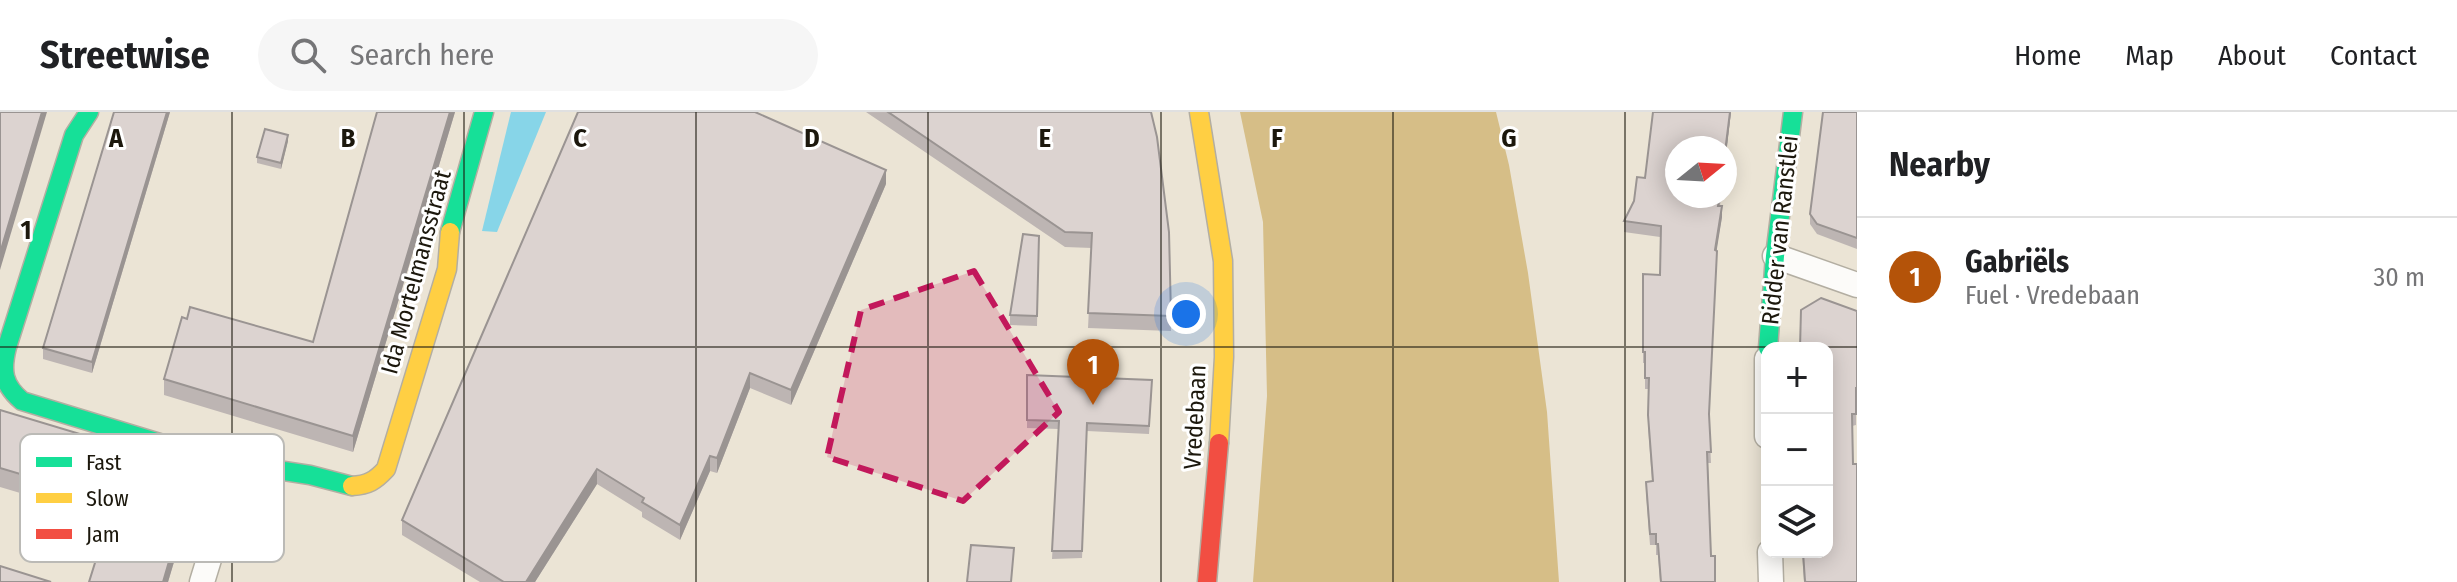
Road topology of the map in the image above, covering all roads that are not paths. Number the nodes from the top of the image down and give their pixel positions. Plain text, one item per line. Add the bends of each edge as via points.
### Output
1 (89, 112) edge
2 (484, 112) edge
3 (1199, 112) edge
4 (1793, 112) edge
5 (1775, 256) junction
6 (1857, 285) edge
7 (1768, 342) edge
8 (4, 390) edge
9 (133, 434) edge
10 (284, 471) edge
11 (1770, 558) edge
12 (208, 562) edge
13 (202, 582) edge
14 (1207, 582) edge
15 (1771, 582) edge

1 - 8 street, Ida Mortelmansstraat via 74,135 7,347
2 - 10 street, Ida Mortelmansstraat via 449,236 447,269 386,469 365,485 346,486
3 - 14 street, Vredebaan via 1224,281
4 - 5 street, Ridder van Ranstlei
5 - 6 street
5 - 7 street, Ridder van Ranstlei
8 - 9 street, Ida Mortelmansstraat via 22,401
11 - 15 street
12 - 13 street

